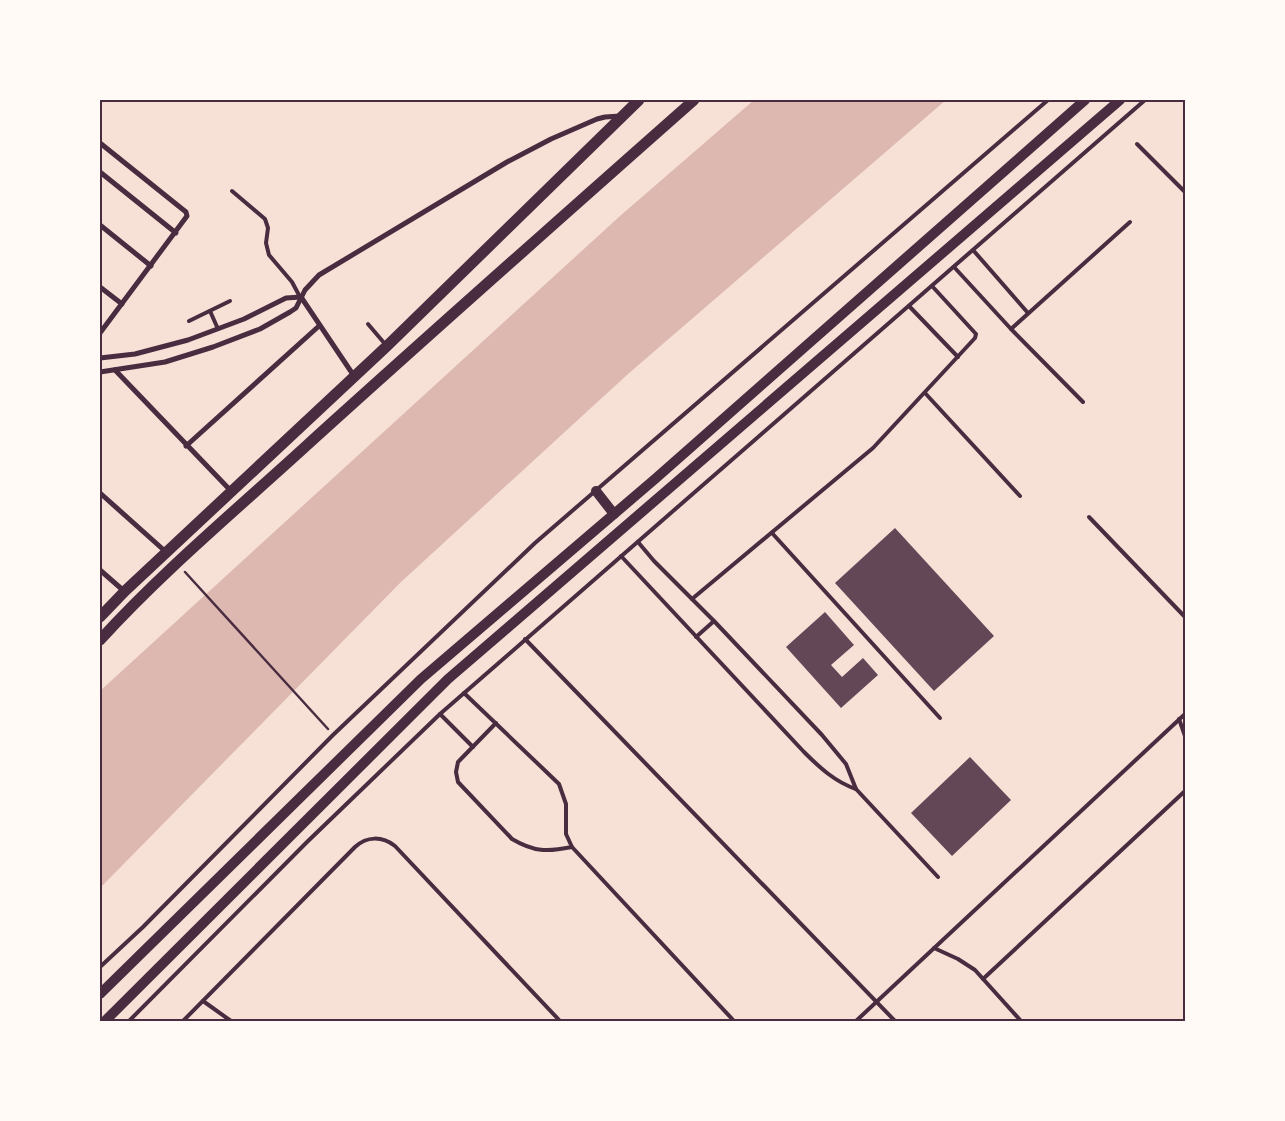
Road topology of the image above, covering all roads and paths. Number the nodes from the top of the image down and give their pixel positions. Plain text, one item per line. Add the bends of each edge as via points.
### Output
1 (638, 100) edge
2 (694, 100) edge
3 (1048, 100) edge
4 (1085, 100) edge
5 (1120, 100) edge
6 (1145, 100) edge
7 (621, 116) junction
8 (100, 143) edge
9 (1137, 144) dead end
10 (100, 172) edge
11 (232, 191) dead end
12 (1185, 192) edge
13 (1130, 222) dead end
14 (100, 225) edge
15 (176, 233) junction
16 (973, 250) junction
17 (151, 266) junction
18 (954, 267) junction
19 (932, 286) junction
20 (100, 287) edge
21 (300, 297) junction
22 (230, 301) dead end
23 (122, 304) junction
24 (909, 306) junction
25 (210, 310) junction
26 (1028, 313) junction
27 (189, 321) dead end
28 (368, 324) dead end
29 (319, 326) junction
30 (1011, 329) junction
31 (218, 330) junction
32 (100, 333) edge
33 (387, 346) junction
34 (958, 357) junction
35 (100, 358) edge
36 (115, 370) junction
37 (100, 372) edge
38 (354, 376) junction
39 (925, 393) junction
40 (1083, 402) dead end
41 (186, 446) junction
42 (596, 491) junction
43 (232, 492) junction
44 (100, 493) edge
45 (1020, 496) dead end
46 (614, 514) junction
47 (1089, 517) dead end
48 (772, 533) junction
49 (638, 542) junction
50 (166, 552) junction
51 (621, 556) junction
52 (100, 570) edge
53 (194, 582) dead end
54 (125, 591) junction
55 (692, 599) junction
56 (100, 617) edge
57 (1185, 617) edge
58 (714, 621) junction
59 (696, 637) junction
60 (525, 639) junction
61 (100, 640) edge
62 (464, 693) junction
63 (440, 714) junction
64 (1185, 714) edge
65 (940, 718) dead end
66 (1179, 719) junction
67 (496, 723) junction
68 (334, 735) junction
69 (1185, 736) edge
70 (473, 746) junction
71 (856, 789) junction
72 (1185, 791) edge
73 (572, 847) junction
74 (938, 877) dead end
75 (934, 948) junction
76 (100, 967) edge
77 (983, 979) junction
78 (100, 994) edge
79 (203, 1000) junction
80 (876, 1002) junction
81 (105, 1021) edge
82 (129, 1021) edge
83 (183, 1021) edge
84 (231, 1021) edge
85 (560, 1021) edge
86 (734, 1021) edge
87 (856, 1021) edge
88 (895, 1021) edge
89 (1021, 1021) edge

1 - 7 main road
2 - 61 main road via 185,556
3 - 42 lane
4 - 46 main road
5 - 81 main road via 448,679
6 - 16 lane
7 - 21 street via 597,119 514,158 319,275
7 - 33 main road
8 - 15 street via 187,214
9 - 12 lane
10 - 15 street
11 - 21 lane via 264,219 268,228 266,243 269,255
13 - 26 lane
14 - 17 street
15 - 17 street
16 - 18 lane
16 - 26 lane
17 - 23 street
18 - 19 lane
18 - 30 lane
19 - 24 lane
19 - 34 lane via 976,334
20 - 23 street
21 - 29 street
21 - 31 street via 286,298
21 - 36 street via 296,308 260,329 165,362
22 - 25 lane
23 - 32 street
24 - 34 lane
24 - 49 lane
25 - 27 lane
25 - 31 lane
26 - 30 lane
28 - 33 lane
29 - 38 street
29 - 41 street
30 - 40 lane
31 - 35 street via 162,348
33 - 38 main road
34 - 39 lane
36 - 37 street
36 - 41 street
38 - 43 main road
39 - 45 lane
39 - 48 lane via 873,448
41 - 43 street
42 - 46 main road
42 - 68 lane via 535,543
43 - 50 main road
44 - 50 street
46 - 78 main road via 415,684
47 - 57 lane
48 - 55 lane
48 - 65 lane
49 - 51 lane
49 - 55 lane
50 - 54 main road
51 - 59 lane
51 - 60 lane
52 - 54 street
53 - 68 path
54 - 56 main road
55 - 58 lane
58 - 59 lane
58 - 71 lane via 835,749 846,764
59 - 71 lane via 804,752 832,777
60 - 62 lane
60 - 80 lane
62 - 63 lane
62 - 67 lane
63 - 70 lane
63 - 82 lane
64 - 66 lane
66 - 69 lane
66 - 75 lane
67 - 70 lane
67 - 73 lane via 558,784 566,804 566,834
68 - 76 lane
70 - 73 lane via 458,762 456,777 512,839 539,850
71 - 74 lane
72 - 77 lane
73 - 86 lane
75 - 77 lane via 958,959
75 - 80 lane
77 - 89 lane
79 - 83 lane
79 - 84 lane
79 - 85 lane via 360,843 378,838 395,846
80 - 87 lane
80 - 88 lane

